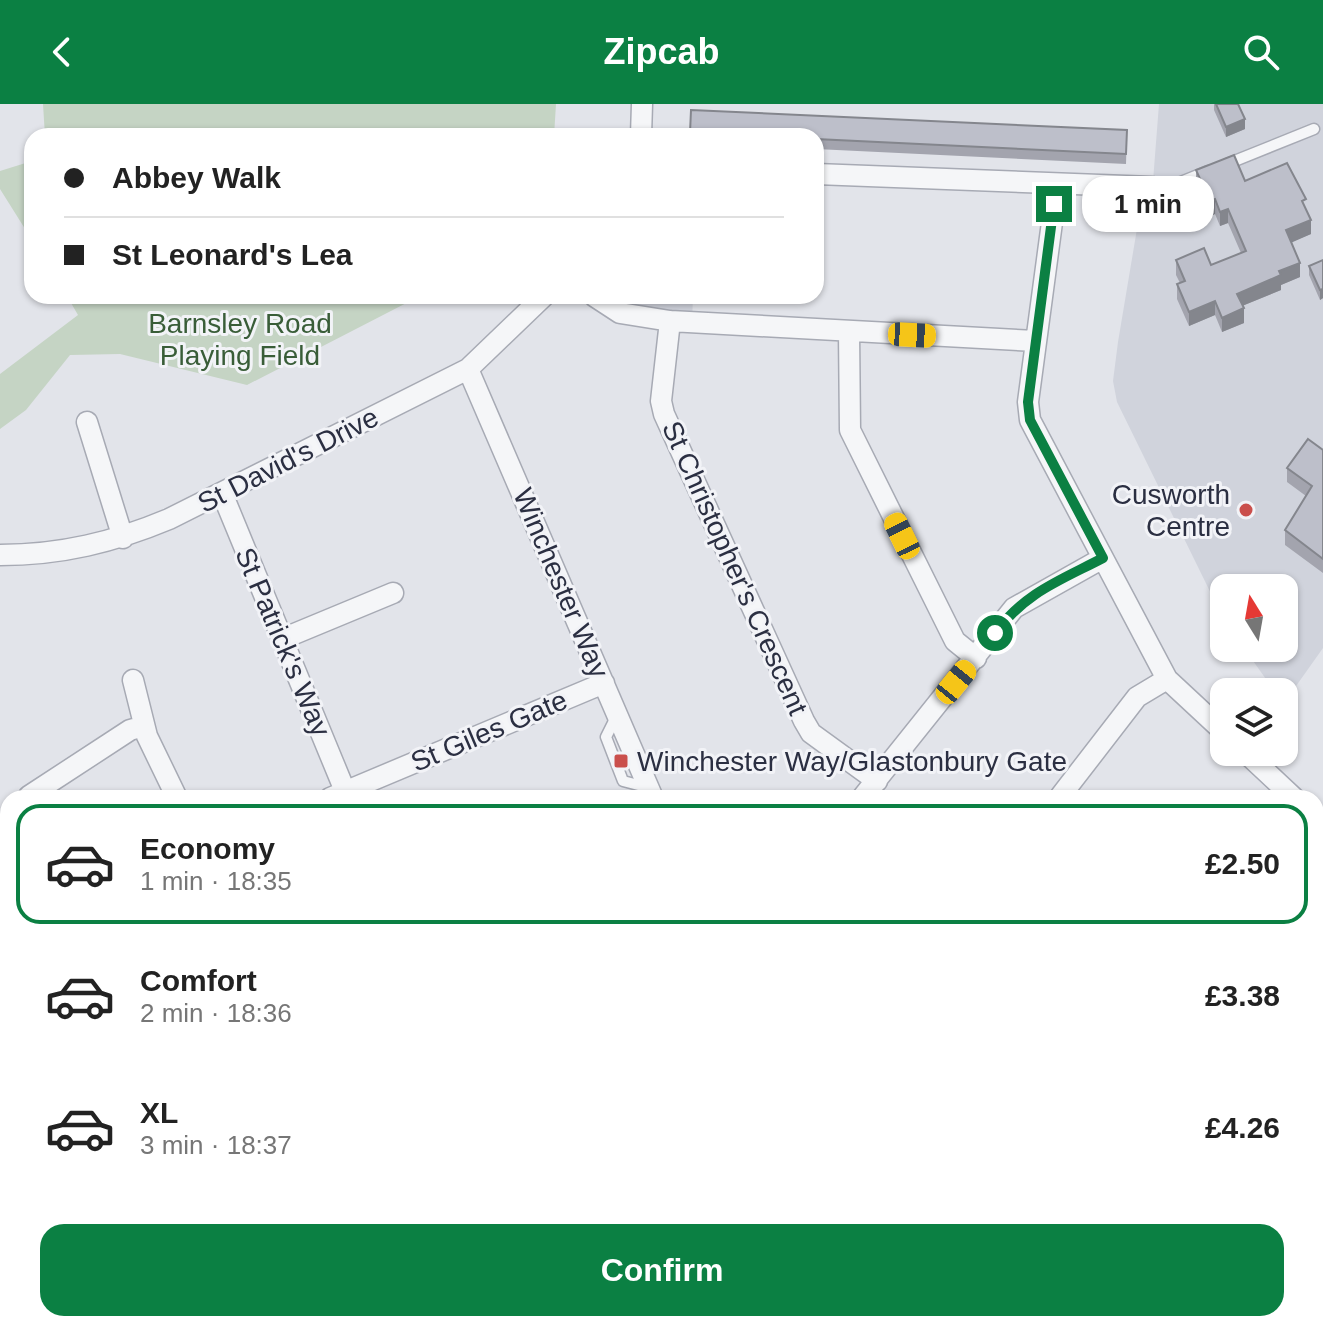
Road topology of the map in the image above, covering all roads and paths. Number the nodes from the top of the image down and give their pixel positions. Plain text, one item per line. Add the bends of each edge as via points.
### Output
1 (642, 104) edge
2 (641, 128) edge
3 (1314, 129) dead end
4 (824, 174) edge
5 (1057, 185) junction
6 (1152, 187) joint
7 (536, 304) edge
8 (606, 304) edge
9 (670, 321) junction
10 (849, 332) junction
11 (1036, 341) junction
12 (468, 369) junction
13 (87, 422) dead end
14 (222, 493) junction
15 (123, 538) junction
16 (0, 555) edge
17 (1103, 558) junction
18 (397, 591) dead end
19 (282, 639) junction
20 (976, 658) junction
21 (1167, 679) junction
22 (133, 680) dead end
23 (604, 683) junction
24 (1210, 719) edge
25 (144, 726) junction
26 (1260, 766) edge
27 (877, 781) junction
28 (38, 790) edge
29 (173, 790) edge
30 (336, 790) edge
31 (347, 790) edge
32 (650, 790) edge
33 (869, 790) edge
34 (1065, 790) edge
35 (1285, 790) edge

1 - 2 street
3 - 6 lane via 1171,186
4 - 5 street
5 - 6 street
5 - 11 street
7 - 12 street, St David's Drive
8 - 9 street via 620,313
9 - 10 street
9 - 27 street, St Christopher's Crescent via 661,401 670,428 811,733
10 - 11 street
10 - 20 street via 850,430 955,641
11 - 17 street via 1030,420
12 - 14 street, St David's Drive
12 - 23 street, Winchester Way
13 - 15 street
14 - 15 street, St David's Drive
14 - 19 street, St Patrick's Way
15 - 16 street, St David's Drive via 80,549
17 - 20 street via 1014,608
17 - 21 street
18 - 19 street
19 - 30 street, St Patrick's Way
20 - 27 street
21 - 24 street
21 - 34 street via 1137,697
22 - 25 street
23 - 31 street, St Giles Gate
23 - 32 street, Winchester Way
25 - 28 street
25 - 29 street
26 - 35 street
27 - 33 street

